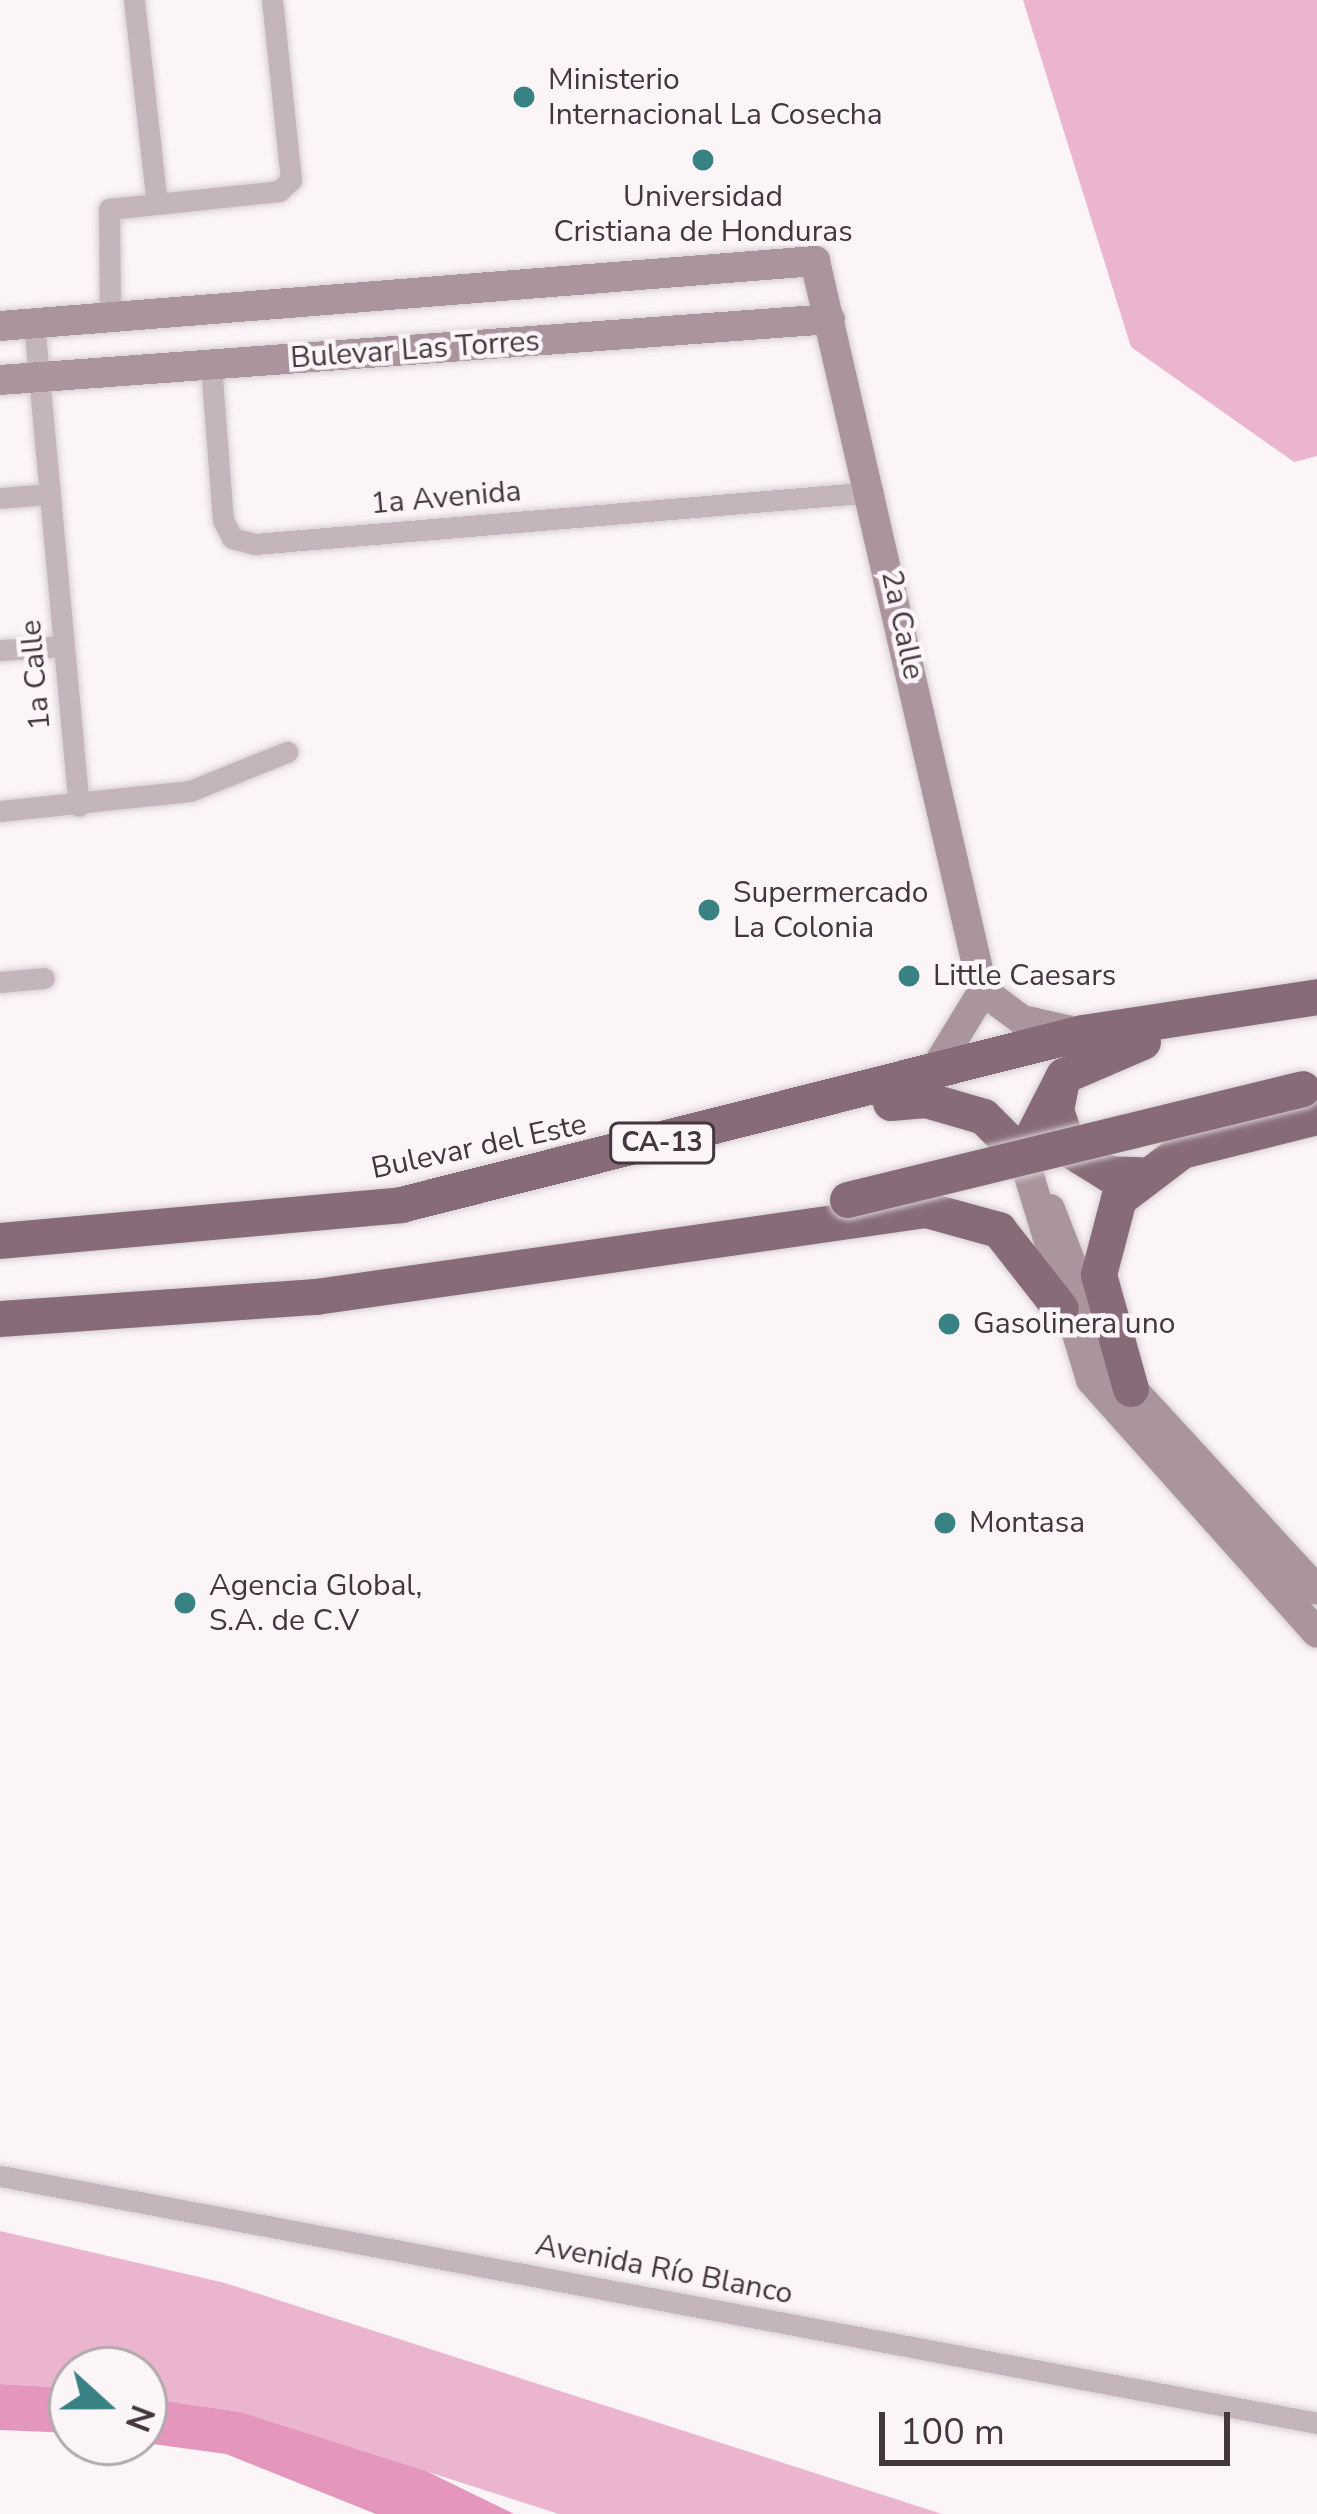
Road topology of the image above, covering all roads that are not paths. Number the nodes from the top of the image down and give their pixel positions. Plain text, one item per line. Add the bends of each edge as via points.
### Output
1 (134, 0) edge
2 (272, 0) edge
3 (156, 196) junction
4 (815, 261) joint
5 (110, 317) junction
6 (830, 319) junction
7 (34, 323) junction
8 (0, 326) edge
9 (211, 364) junction
10 (39, 377) junction
11 (0, 380) edge
12 (873, 493) junction
13 (49, 494) junction
14 (0, 498) edge
15 (63, 646) junction
16 (0, 650) edge
17 (286, 752) dead end
18 (79, 806) junction
19 (0, 811) edge
20 (44, 978) dead end
21 (0, 982) edge
22 (983, 991) junction
23 (1313, 998) edge
24 (1084, 1034) junction
25 (1064, 1076) junction
26 (930, 1077) junction
27 (1312, 1097) edge
28 (1023, 1156) junction
29 (1141, 1174) junction
30 (470, 1189) junction
31 (0, 1241) edge
32 (0, 1307) edge
33 (1061, 1309) junction
34 (0, 1319) edge
35 (1131, 1389) junction
36 (1317, 1590) edge
37 (1317, 1633) edge
38 (0, 2176) edge
39 (1317, 2423) edge

1 - 3 street
2 - 3 street via 291,180 279,190
3 - 5 street via 109,209
4 - 5 street, Bulevar Las Torres
4 - 6 street, 2a Calle
5 - 7 street, Bulevar Las Torres
6 - 9 street, Bulevar Las Torres
6 - 12 street, 2a Calle
7 - 8 street, Bulevar Las Torres
7 - 10 street, 1a Calle
9 - 10 street, Bulevar Las Torres
9 - 12 street, 1a Avenida via 223,520 232,538 255,544
10 - 11 street, Bulevar Las Torres
10 - 13 street, 1a Calle
12 - 22 street, 2a Calle
13 - 14 street
13 - 15 street, 1a Calle
15 - 16 street
15 - 18 street, 1a Calle
17 - 18 street via 190,791
18 - 19 street
20 - 21 street
22 - 24 street via 1022,1020
22 - 26 street
23 - 24 highway, Bulevar del Este / CA-13
23 - 25 highway via 1134,1044
24 - 26 highway, Bulevar del Este / CA-13
25 - 28 highway
25 - 29 highway via 1056,1111 1070,1150 1097,1170
26 - 30 highway, Bulevar del Este / CA-13
27 - 29 highway
27 - 32 highway, bridge via 848,1200 268,1288
28 - 30 highway via 984,1117 913,1099 592,1174
28 - 33 street
28 - 35 street via 1111,1366
29 - 35 highway via 1119,1199 1100,1276
30 - 31 highway, Bulevar del Este / CA-13 via 400,1205
33 - 34 highway via 999,1230 926,1210 316,1298
33 - 37 street via 1091,1380
35 - 36 street
38 - 39 street, Avenida Río Blanco

